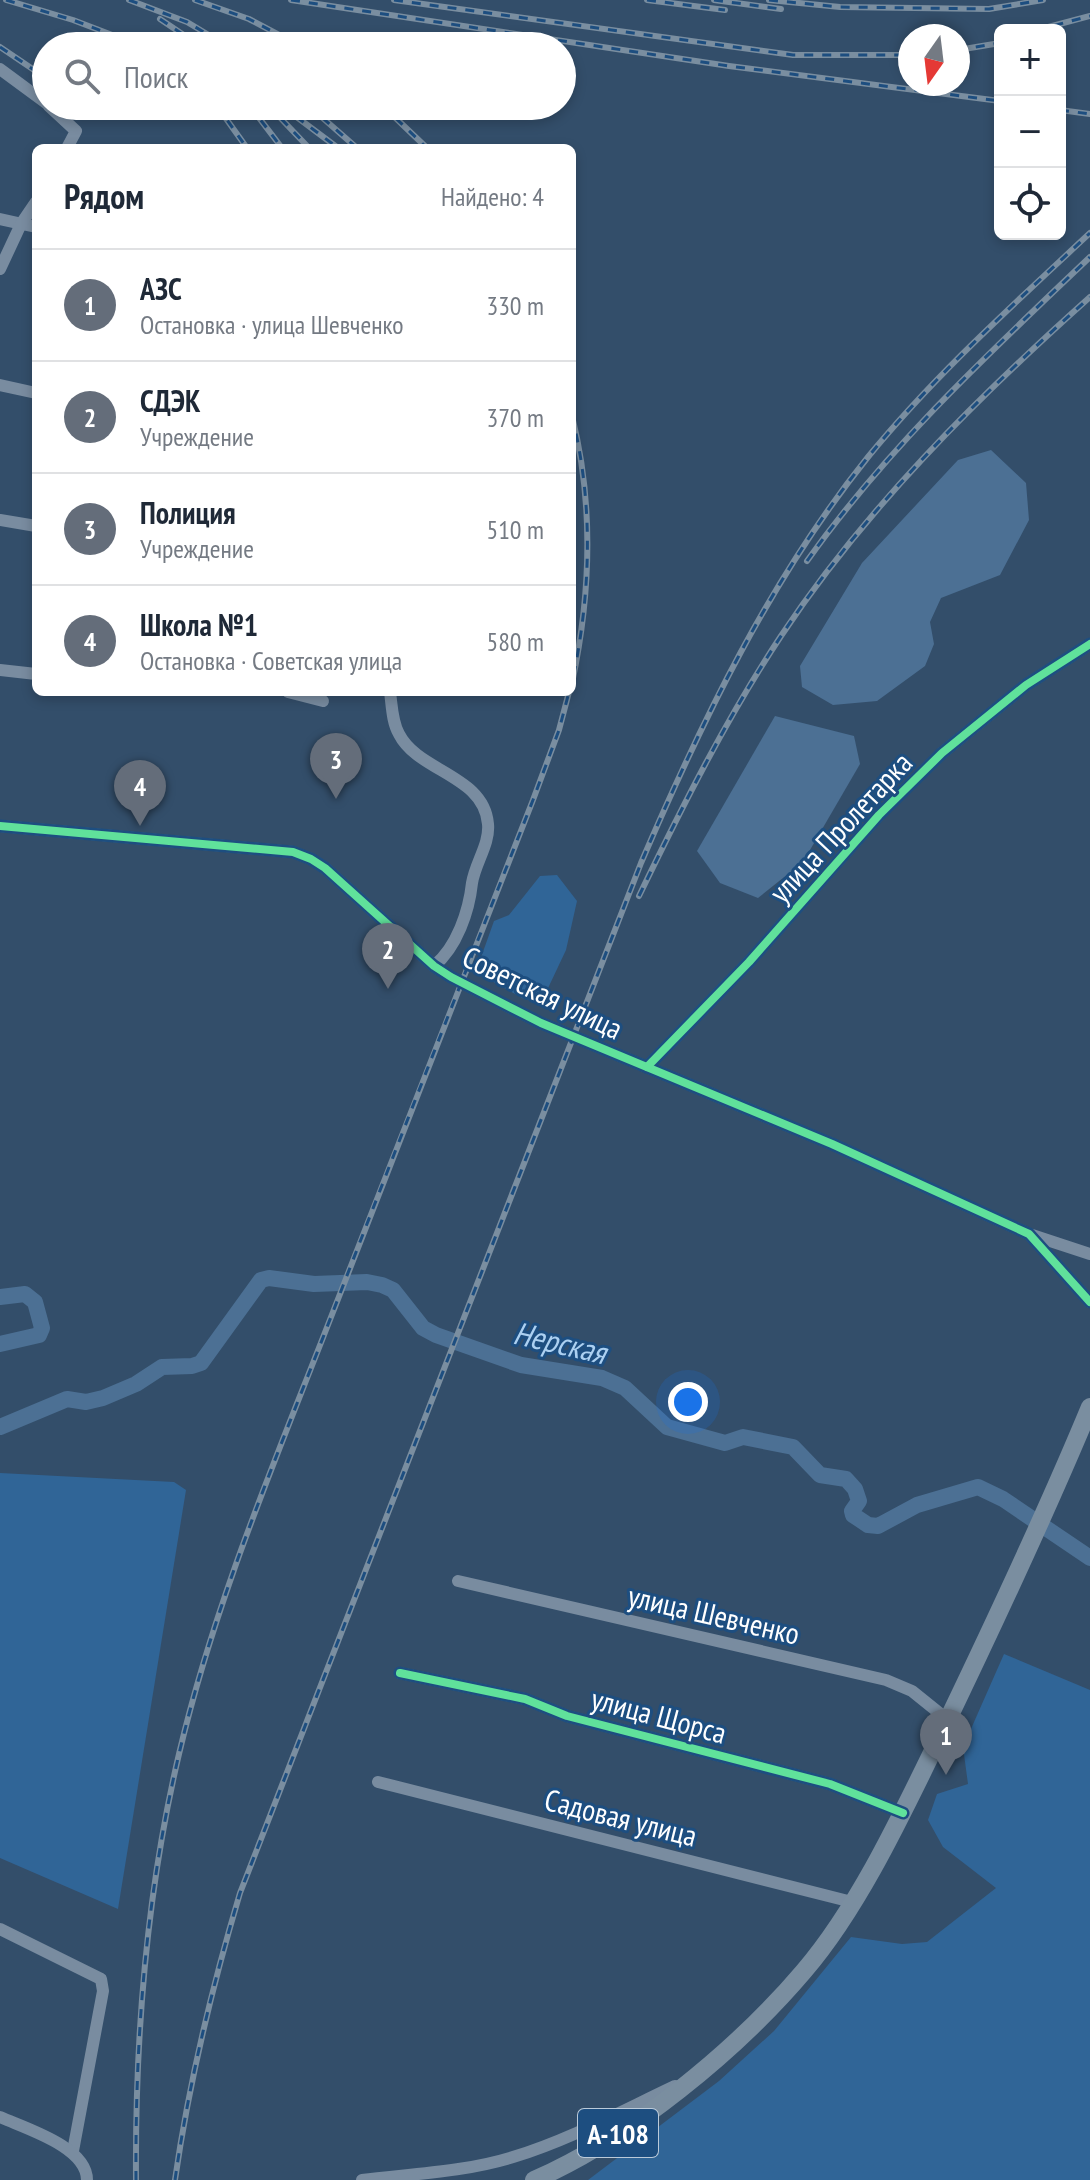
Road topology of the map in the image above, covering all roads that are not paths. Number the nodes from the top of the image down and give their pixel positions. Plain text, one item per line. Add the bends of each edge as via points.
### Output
1 (0, 69) edge
2 (32, 93) edge
3 (64, 120) edge
4 (69, 144) edge
5 (32, 208) edge
6 (0, 219) edge
7 (21, 224) junction
8 (32, 226) edge
9 (0, 269) edge
10 (0, 385) edge
11 (32, 392) edge
12 (0, 520) edge
13 (32, 525) edge
14 (1090, 644) edge
15 (0, 670) edge
16 (32, 674) edge
17 (304, 696) edge
18 (390, 696) edge
19 (323, 701) dead end
20 (0, 826) edge
21 (434, 966) junction
22 (647, 1067) junction
23 (1029, 1234) junction
24 (1090, 1254) edge
25 (1090, 1302) edge
26 (1090, 1407) edge
27 (458, 1581) dead end
28 (400, 1673) dead end
29 (948, 1720) junction
30 (378, 1782) dead end
31 (903, 1813) junction
32 (852, 1902) junction
33 (0, 1929) edge
34 (696, 2076) junction
35 (0, 2117) edge
36 (73, 2151) junction
37 (87, 2180) edge
38 (362, 2180) edge
39 (534, 2180) edge

1 - 2 street
3 - 4 street via 76,131
5 - 7 street
6 - 7 street
7 - 8 street
7 - 9 street
10 - 11 street
12 - 13 street
14 - 22 street, улица Пролетарка via 1026,685 942,753
15 - 16 street
17 - 19 street
18 - 21 street via 399,736 474,794 488,823 470,900 452,945
20 - 21 street, Советская улица via 293,852 335,876
21 - 22 street, Советская улица via 541,1023
22 - 23 street, Советская улица
23 - 24 street
23 - 25 street, Советская улица
26 - 29 highway, А-108
27 - 29 street, улица Шевченко via 886,1680 912,1691
28 - 31 street, улица Щорса via 525,1699 567,1716 830,1784
29 - 31 highway, А-108
30 - 32 street, Садовая улица
31 - 32 highway, А-108
32 - 34 highway, А-108 via 806,1970
33 - 36 street via 101,1979
34 - 38 street via 512,2158
34 - 39 highway, А-108 via 610,2139
35 - 36 street
36 - 37 street via 86,2167

